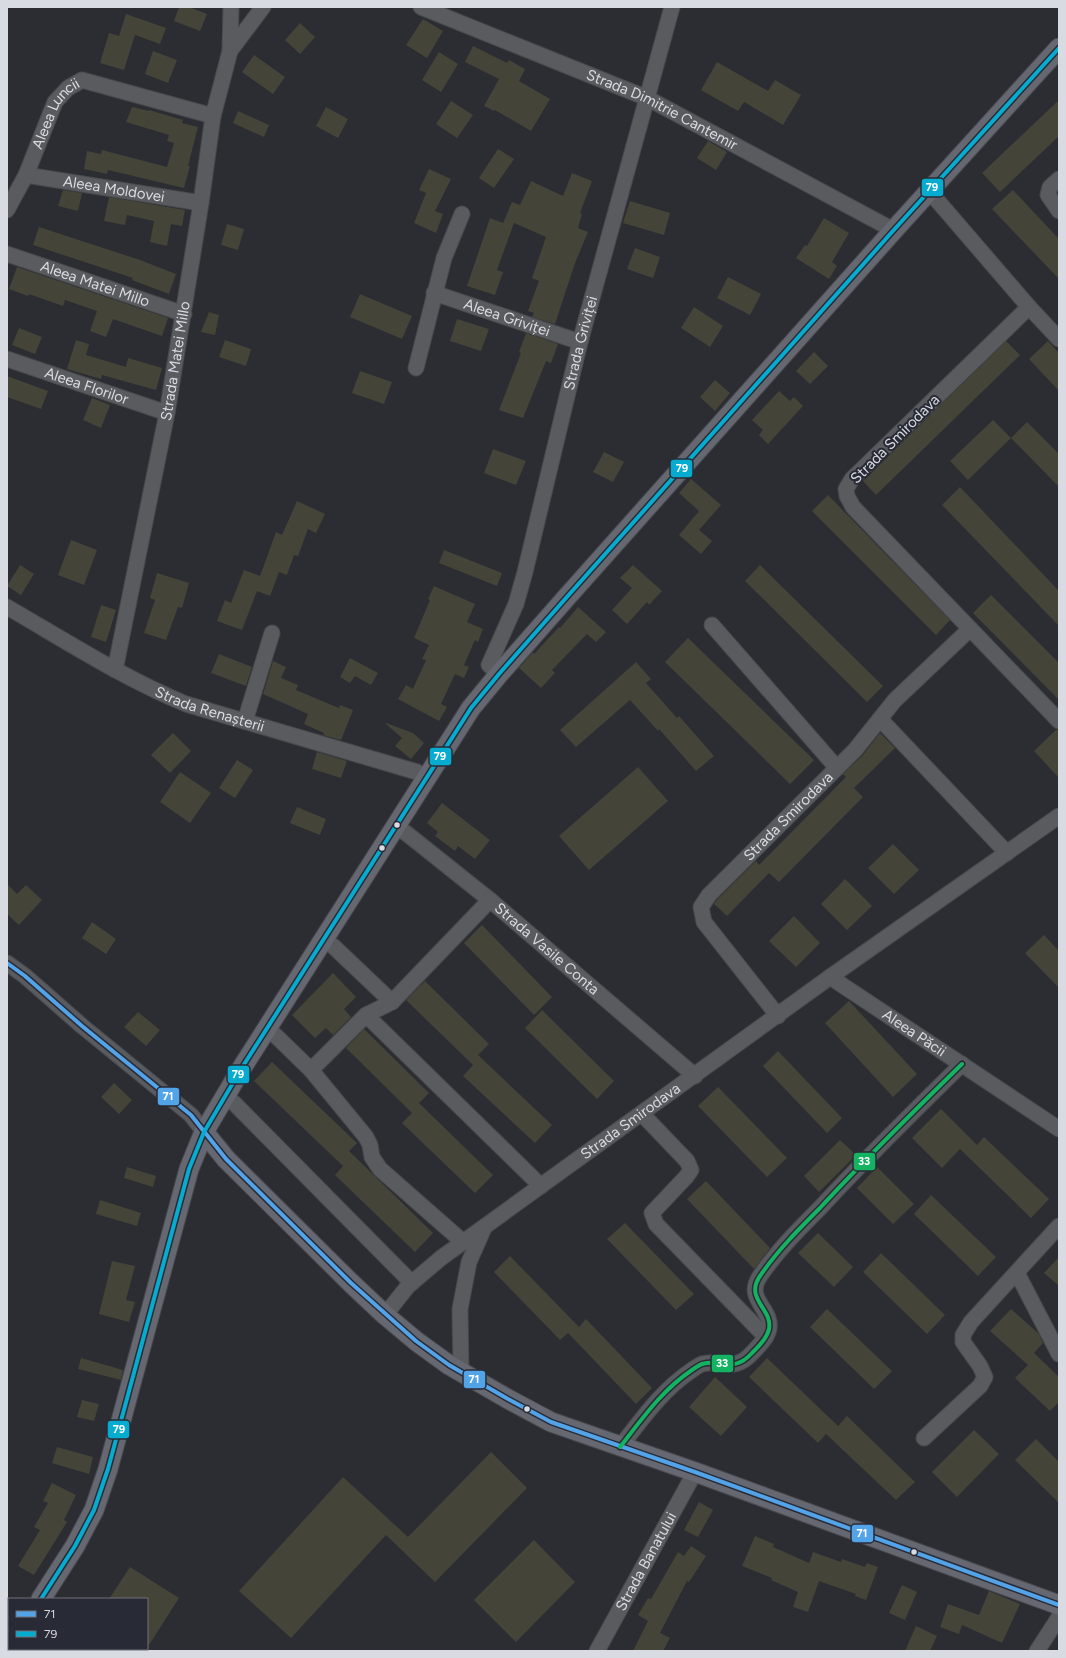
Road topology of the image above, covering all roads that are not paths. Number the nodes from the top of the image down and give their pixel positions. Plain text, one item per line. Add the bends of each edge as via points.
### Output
1 (231, 7) edge
2 (263, 7) edge
3 (421, 7) edge
4 (673, 8) edge
5 (230, 51) junction
6 (1058, 51) edge
7 (646, 98) junction
8 (213, 116) junction
9 (26, 175) junction
10 (1059, 179) edge
11 (930, 192) junction
12 (201, 203) junction
13 (7, 210) edge
14 (1059, 211) edge
15 (462, 214) dead end
16 (892, 232) junction
17 (7, 254) edge
18 (434, 293) junction
19 (1029, 308) junction
20 (184, 314) junction
21 (1059, 339) edge
22 (580, 342) junction
23 (7, 359) edge
24 (416, 368) dead end
25 (167, 413) junction
26 (7, 607) edge
27 (712, 625) dead end
28 (970, 629) junction
29 (272, 633) dead end
30 (115, 670) junction
31 (499, 674) junction
32 (880, 718) junction
33 (245, 721) junction
34 (1059, 721) edge
35 (837, 768) junction
36 (427, 778) junction
37 (1059, 816) edge
38 (396, 827) junction
39 (1007, 854) junction
40 (490, 900) junction
41 (324, 941) junction
42 (7, 963) edge
43 (830, 977) junction
44 (392, 1002) junction
45 (366, 1015) junction
46 (778, 1016) junction
47 (266, 1031) junction
48 (962, 1064) junction
49 (311, 1070) junction
50 (695, 1076) junction
51 (225, 1097) junction
52 (642, 1114) junction
53 (1059, 1129) edge
54 (204, 1132) junction
55 (541, 1186) junction
56 (1059, 1226) edge
57 (485, 1227) junction
58 (463, 1242) junction
59 (1017, 1273) junction
60 (412, 1283) junction
61 (385, 1315) junction
62 (766, 1337) junction
63 (1059, 1354) edge
64 (461, 1372) junction
65 (924, 1438) dead end
66 (620, 1447) junction
67 (695, 1472) junction
68 (42, 1598) edge
69 (1059, 1605) edge
70 (1059, 1617) edge
71 (598, 1651) edge
72 (1037, 1651) edge

1 - 5 street, Strada Matei Millo
2 - 5 street, Strada Matei Millo
3 - 7 street, Strada Dimitrie Cantemir
4 - 7 street, Strada Griviței
5 - 8 street, Strada Matei Millo
6 - 11 main road
7 - 16 street, Strada Dimitrie Cantemir via 884,225
7 - 22 street, Strada Griviței
8 - 9 street, Aleea Luncii via 82,80 68,88 55,102
8 - 12 street, Strada Matei Millo
9 - 12 street, Aleea Moldovei
9 - 13 street, Aleea Luncii
10 - 14 street via 1050,187 1048,195
11 - 16 main road
11 - 19 street
12 - 20 street, Strada Matei Millo
15 - 18 street via 444,258
16 - 31 main road
17 - 20 street, Aleea Matei Millo
18 - 22 street, Aleea Griviței
18 - 24 street
19 - 21 street
19 - 28 street, Strada Smirodava via 852,479 846,489 852,507
20 - 25 street, Strada Matei Millo
22 - 31 street, Strada Griviței via 516,604 489,665
23 - 25 street, Aleea Florilor
25 - 30 street, Strada Matei Millo
26 - 30 street, Strada Renașterii
27 - 35 street
28 - 32 street, Strada Smirodava via 895,700
28 - 34 street, Strada Smirodava
29 - 33 street
30 - 33 street, Strada Renașterii via 186,704
31 - 36 main road via 472,708
32 - 35 street, Strada Smirodava
32 - 39 street
33 - 36 street, Strada Renașterii via 417,772
35 - 46 street, Strada Smirodava via 709,895 701,907 704,922
36 - 38 main road
37 - 39 street, Strada Smirodava
38 - 40 street, Strada Vasile Conta
38 - 41 main road
39 - 43 street, Strada Smirodava
40 - 44 street
40 - 50 street, Strada Vasile Conta
41 - 44 street via 333,946
41 - 47 main road
42 - 54 street via 191,1115
43 - 46 street, Strada Smirodava
43 - 48 street, Aleea Păcii
44 - 45 street
45 - 49 street
45 - 55 street
46 - 50 street, Strada Smirodava
47 - 49 street via 275,1035
47 - 51 main road
48 - 53 street, Aleea Păcii
48 - 62 street via 843,1183 760,1276 755,1285 756,1297 768,1318 770,1327
49 - 58 street via 366,1137 372,1157 380,1169
50 - 52 street, Strada Smirodava
51 - 54 main road
51 - 60 street via 234,1103
52 - 55 street, Strada Smirodava
52 - 62 street via 687,1161 691,1170 652,1213 656,1224
54 - 61 main road via 226,1159
54 - 68 main road via 189,1169 108,1468 94,1510 75,1546
55 - 57 street, Strada Smirodava
56 - 59 street
57 - 58 street, Strada Smirodava
57 - 64 street, Strada Smirodava via 469,1262 460,1308
58 - 60 street, Strada Smirodava
59 - 63 street
59 - 65 street via 971,1322 963,1335 962,1342 985,1377 980,1386
60 - 61 street, Strada Smirodava
61 - 64 main road via 416,1341
62 - 66 street via 751,1355 740,1362 730,1366 718,1363 702,1364 682,1377 661,1395
64 - 66 main road via 550,1422
66 - 67 main road
67 - 69 main road
67 - 71 street, Strada Banatului
70 - 72 street

